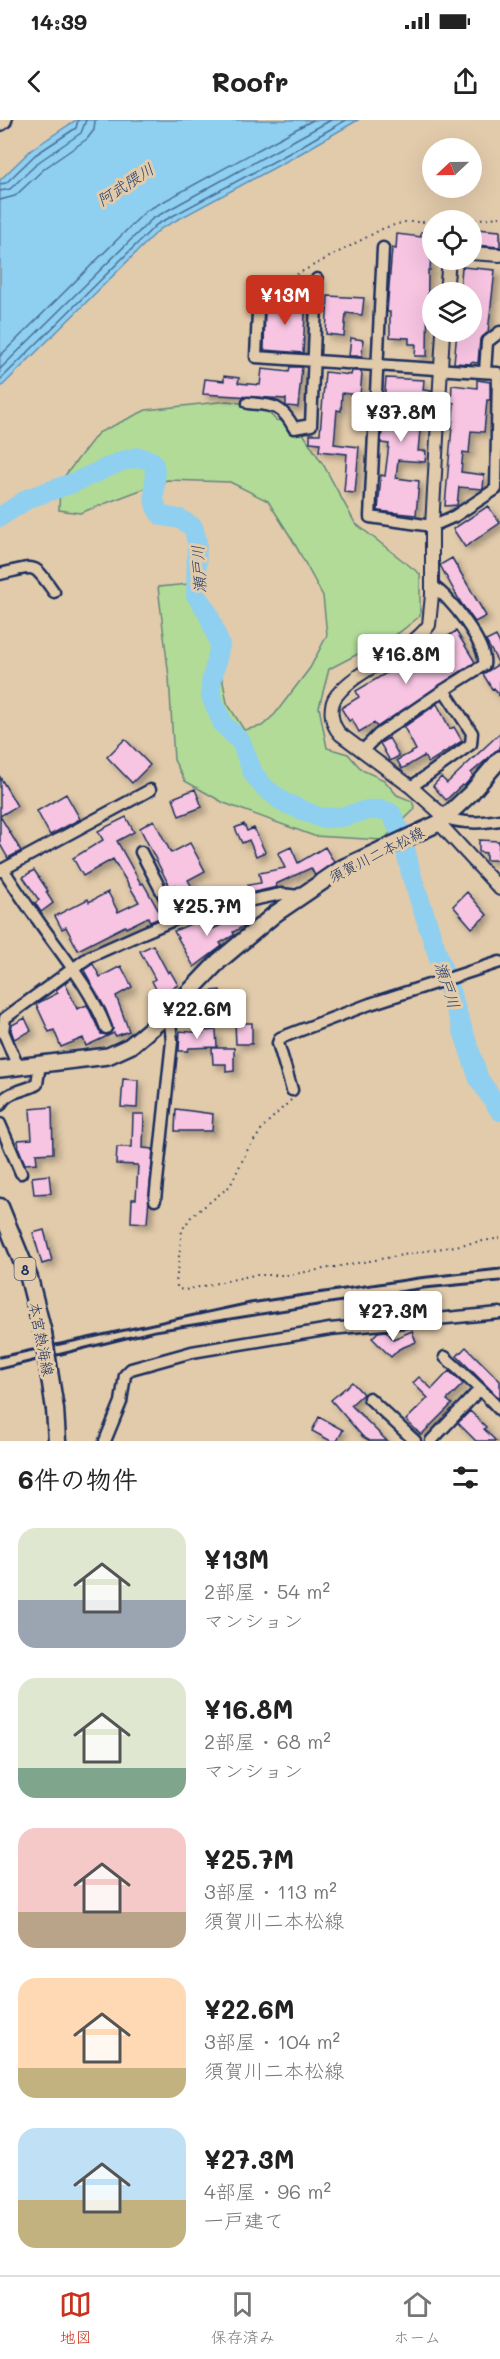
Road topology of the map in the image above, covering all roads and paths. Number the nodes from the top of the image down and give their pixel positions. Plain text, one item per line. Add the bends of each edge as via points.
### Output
1 (500, 218) edge
2 (482, 219) edge
3 (422, 222) edge
4 (383, 248) dead end
5 (482, 254) edge
6 (500, 255) edge
7 (317, 279) dead end
8 (286, 280) dead end
9 (258, 312) dead end
10 (500, 332) edge
11 (442, 342) edge
12 (315, 361) junction
13 (376, 364) junction
14 (440, 368) junction
15 (485, 372) junction
16 (499, 372) edge
17 (248, 403) dead end
18 (498, 488) edge
19 (432, 526) junction
20 (0, 574) edge
21 (432, 586) junction
22 (54, 592) dead end
23 (444, 690) junction
24 (362, 751) junction
25 (498, 764) edge
26 (411, 787) junction
27 (150, 790) dead end
28 (500, 820) edge
29 (438, 823) junction
30 (141, 852) dead end
31 (2, 870) edge
32 (500, 888) edge
33 (299, 896) junction
34 (176, 919) junction
35 (500, 962) edge
36 (74, 967) junction
37 (167, 1015) junction
38 (106, 1028) dead end
39 (40, 1064) junction
40 (18, 1067) junction
41 (0, 1069) edge
42 (292, 1090) joint
43 (0, 1105) edge
44 (0, 1124) edge
45 (21, 1173) dead end
46 (155, 1200) dead end
47 (0, 1208) edge
48 (500, 1238) edge
49 (500, 1313) edge
50 (445, 1357) dead end
51 (480, 1389) junction
52 (369, 1398) dead end
53 (500, 1410) edge
54 (57, 1441) edge
55 (105, 1441) edge
56 (415, 1441) edge
57 (431, 1441) edge

1 - 2 path
3 - 8 path via 384,228
4 - 13 street
5 - 6 street
7 - 12 street
9 - 12 street via 256,357
10 - 15 street via 487,342
11 - 14 street
12 - 13 street
12 - 17 street via 311,426 294,428 277,407
13 - 14 street
13 - 19 street via 370,517
14 - 15 street
14 - 19 street
15 - 16 street
16 - 18 street
18 - 19 street
19 - 21 street
20 - 22 street via 32,567 38,569
21 - 23 street via 457,610 485,657 484,665
21 - 24 street via 429,626 424,632 335,698 335,727
23 - 24 street via 378,735
23 - 26 street via 472,733 471,744
24 - 26 street
25 - 29 main road, 須賀川二本松線
26 - 29 street
27 - 31 street
28 - 29 street
29 - 32 street
29 - 33 main road, 須賀川二本松線 via 344,867
30 - 34 street
31 - 36 street
33 - 34 street via 263,897
33 - 37 main road, 須賀川二本松線 via 219,961
34 - 36 street
35 - 42 street via 280,1038 278,1043
36 - 38 street
36 - 40 street via 5,1018 3,1031
37 - 39 main road, 須賀川二本松線 via 130,1046 108,1056
37 - 46 street via 172,1041
39 - 40 main road, 須賀川二本松線
39 - 43 street via 37,1084 10,1095
40 - 41 main road, 須賀川二本松線
42 - 48 path via 293,1098 266,1124 248,1149 230,1186 191,1217 182,1230 178,1289 254,1275 289,1275
44 - 45 street
47 - 54 main road, 本宮熱海線 / 8, bridge via 29,1278 43,1333
49 - 55 street via 330,1329 192,1352 131,1369 125,1376 121,1402
50 - 51 street
51 - 53 street
51 - 57 street
52 - 56 street

